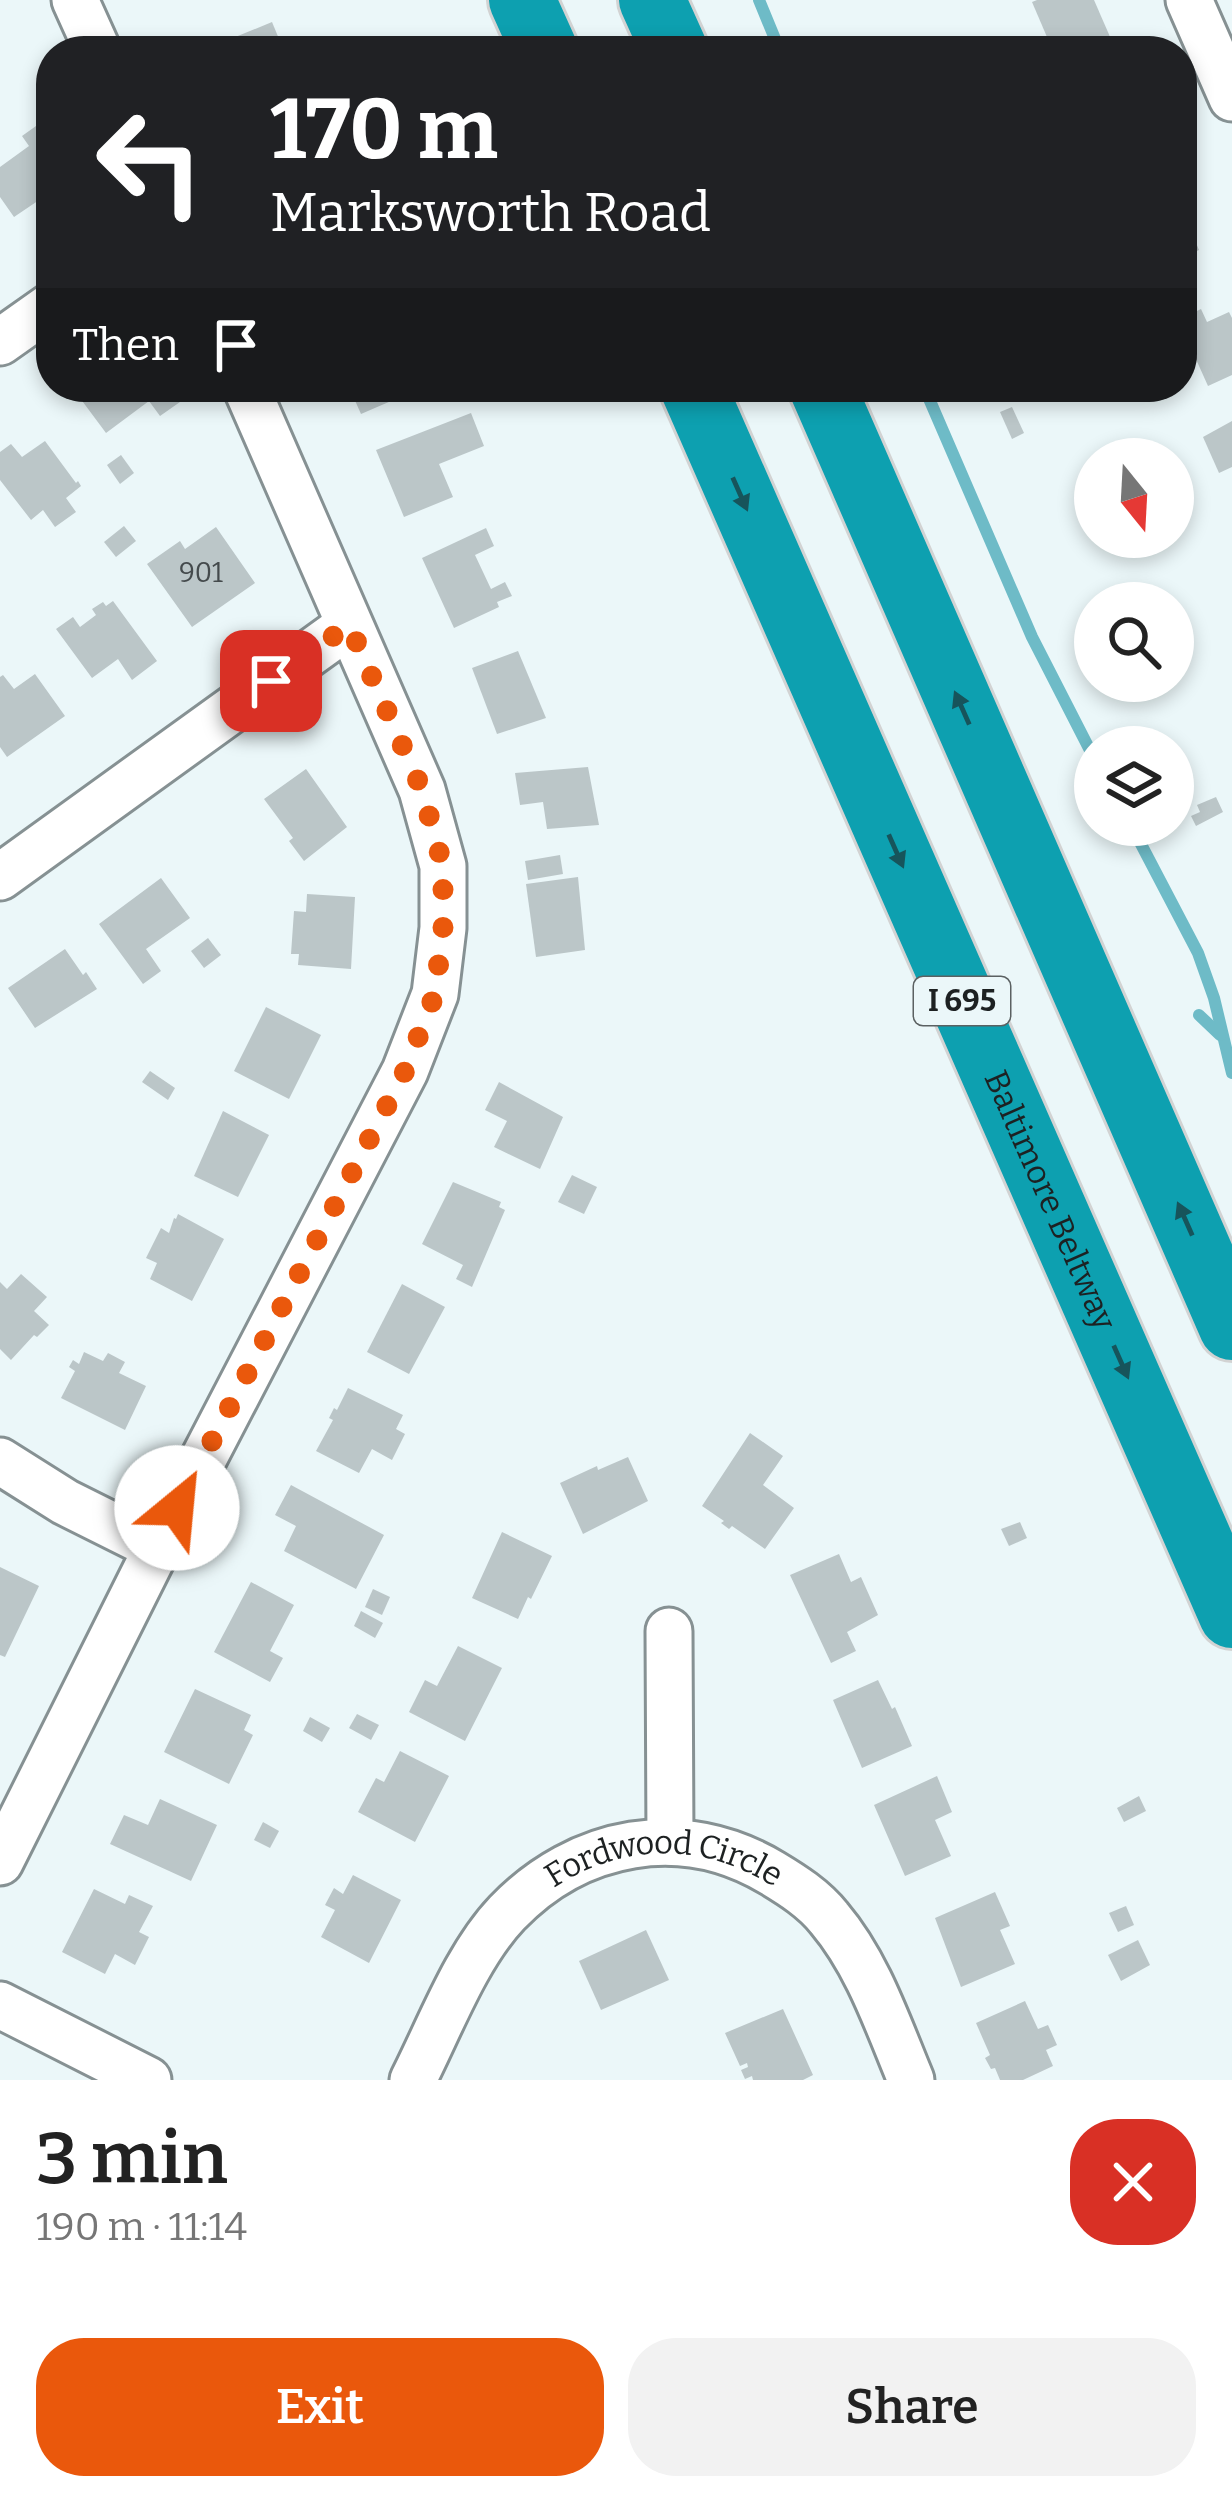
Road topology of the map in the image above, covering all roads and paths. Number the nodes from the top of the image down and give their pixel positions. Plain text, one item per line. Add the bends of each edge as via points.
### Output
1 (75, 0) edge
2 (522, 0) edge
3 (652, 0) edge
4 (1189, 0) edge
5 (91, 36) edge
6 (538, 36) edge
7 (668, 36) edge
8 (1232, 98) edge
9 (36, 317) edge
10 (0, 342) edge
11 (252, 402) edge
12 (700, 402) edge
13 (829, 402) edge
14 (349, 625) junction
15 (0, 877) edge
16 (1232, 1327) edge
17 (0, 1461) edge
18 (157, 1548) junction
19 (1232, 1616) edge
20 (669, 1631) dead end
21 (670, 1842) junction
22 (0, 1862) edge
23 (0, 2005) edge
24 (148, 2080) edge
25 (413, 2080) edge
26 (911, 2080) edge

1 - 5 street
2 - 6 highway
3 - 7 highway
4 - 8 street
9 - 10 street
11 - 14 street
12 -> 19 highway, Baltimore Beltway / I 695
16 -> 13 highway
14 - 15 street
14 - 18 street via 422,790 443,866 435,994 405,1071
17 - 18 street
18 - 22 street
20 - 21 street
21 - 25 street, Fordwood Circle via 585,1858 543,1881 505,1916 472,1962
21 - 26 street, Fordwood Circle via 749,1859 828,1916 860,1964
23 - 24 street

